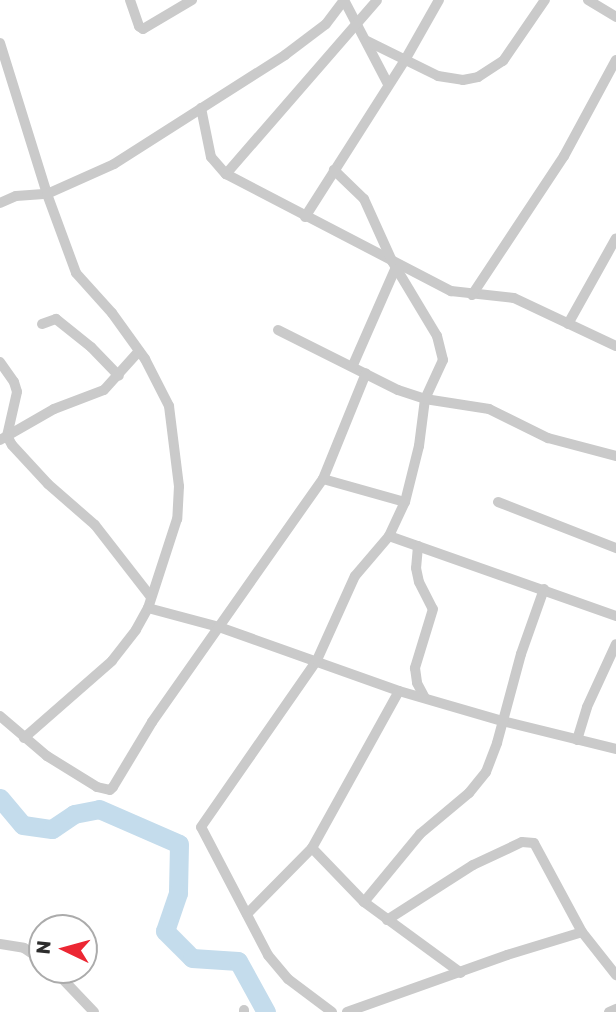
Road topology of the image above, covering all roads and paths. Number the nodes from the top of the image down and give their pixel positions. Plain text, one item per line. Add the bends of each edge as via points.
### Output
1 (130, 0) edge
2 (192, 0) edge
3 (344, 0) edge
4 (377, 0) edge
5 (439, 0) edge
6 (545, 0) edge
7 (588, 0) edge
8 (616, 17) edge
9 (356, 20) junction
10 (367, 41) junction
11 (0, 43) edge
12 (405, 60) junction
13 (616, 60) edge
14 (388, 84) junction
15 (201, 108) junction
16 (182, 121) junction
17 (203, 127) junction
18 (334, 170) junction
19 (226, 174) junction
20 (47, 194) junction
21 (0, 203) edge
22 (305, 217) junction
23 (616, 238) edge
24 (394, 264) junction
25 (472, 295) junction
26 (42, 324) dead end
27 (568, 324) junction
28 (278, 330) dead end
29 (616, 346) edge
30 (139, 351) junction
31 (0, 362) edge
32 (353, 365) junction
33 (366, 373) junction
34 (119, 376) junction
35 (425, 399) junction
36 (4, 438) edge
37 (616, 456) edge
38 (323, 480) junction
39 (405, 502) junction
40 (498, 502) dead end
41 (389, 536) junction
42 (418, 546) junction
43 (616, 548) edge
44 (544, 589) junction
45 (149, 603) junction
46 (616, 616) edge
47 (219, 627) junction
48 (616, 643) edge
49 (317, 660) junction
50 (399, 691) junction
51 (425, 698) junction
52 (0, 716) edge
53 (502, 721) junction
54 (24, 737) junction
55 (577, 740) junction
56 (616, 749) edge
57 (312, 848) junction
58 (364, 902) junction
59 (247, 914) junction
60 (387, 920) junction
61 (582, 932) junction
62 (0, 944) edge
63 (28, 951) edge
64 (461, 973) junction
65 (616, 975) edge
66 (67, 984) edge
67 (616, 1009) edge
68 (94, 1012) edge
69 (332, 1012) edge
70 (346, 1012) edge
71 (609, 1012) edge

1 - 2 street via 143,29
3 - 9 street
3 - 15 street via 326,24 285,55
4 - 9 street
5 - 12 street
6 - 12 street via 503,61 478,77 438,76
7 - 8 street
9 - 10 street
9 - 19 street
10 - 12 street
10 - 14 street
11 - 20 street
12 - 14 street
13 - 25 street via 564,156
14 - 18 street
15 - 16 street
15 - 17 street
16 - 17 street
16 - 20 street via 114,164
17 - 19 street via 211,157
18 - 22 street
18 - 24 street via 364,199
19 - 22 street
20 - 21 street via 16,196
20 - 30 street via 76,273
22 - 24 street
23 - 27 street
24 - 25 street via 451,291
24 - 32 street
24 - 35 street via 443,351 441,368
25 - 27 street via 514,298
26 - 34 street via 56,319
27 - 29 street
28 - 32 street
30 - 34 street
30 - 45 street via 169,406 178,475 177,519
31 - 36 street via 17,392
32 - 33 street
33 - 35 street
33 - 38 street
34 - 36 street via 104,390 54,409
35 - 37 street via 489,409 548,438
35 - 39 street
36 - 45 street via 94,525
38 - 39 street
38 - 47 street
39 - 41 street
40 - 43 street
41 - 42 street
41 - 49 street via 355,576
42 - 44 street
42 - 51 street via 419,582 433,609 415,668
44 - 46 street
44 - 53 street
45 - 47 street
45 - 54 street via 127,645
47 - 49 street
47 - 54 street via 110,790 97,787
48 - 55 street
49 - 50 street
49 - 59 street via 201,827
50 - 51 street
50 - 57 street
51 - 53 street
52 - 54 street
53 - 55 street
53 - 58 street via 486,772 469,793 420,834
55 - 56 street
57 - 58 street
57 - 59 street
58 - 60 street
59 - 69 street via 268,956 288,979
60 - 61 street via 473,865 522,842 534,843 540,850
60 - 64 street
61 - 64 street
61 - 65 street
62 - 63 street
64 - 70 street
66 - 68 street
67 - 71 street

